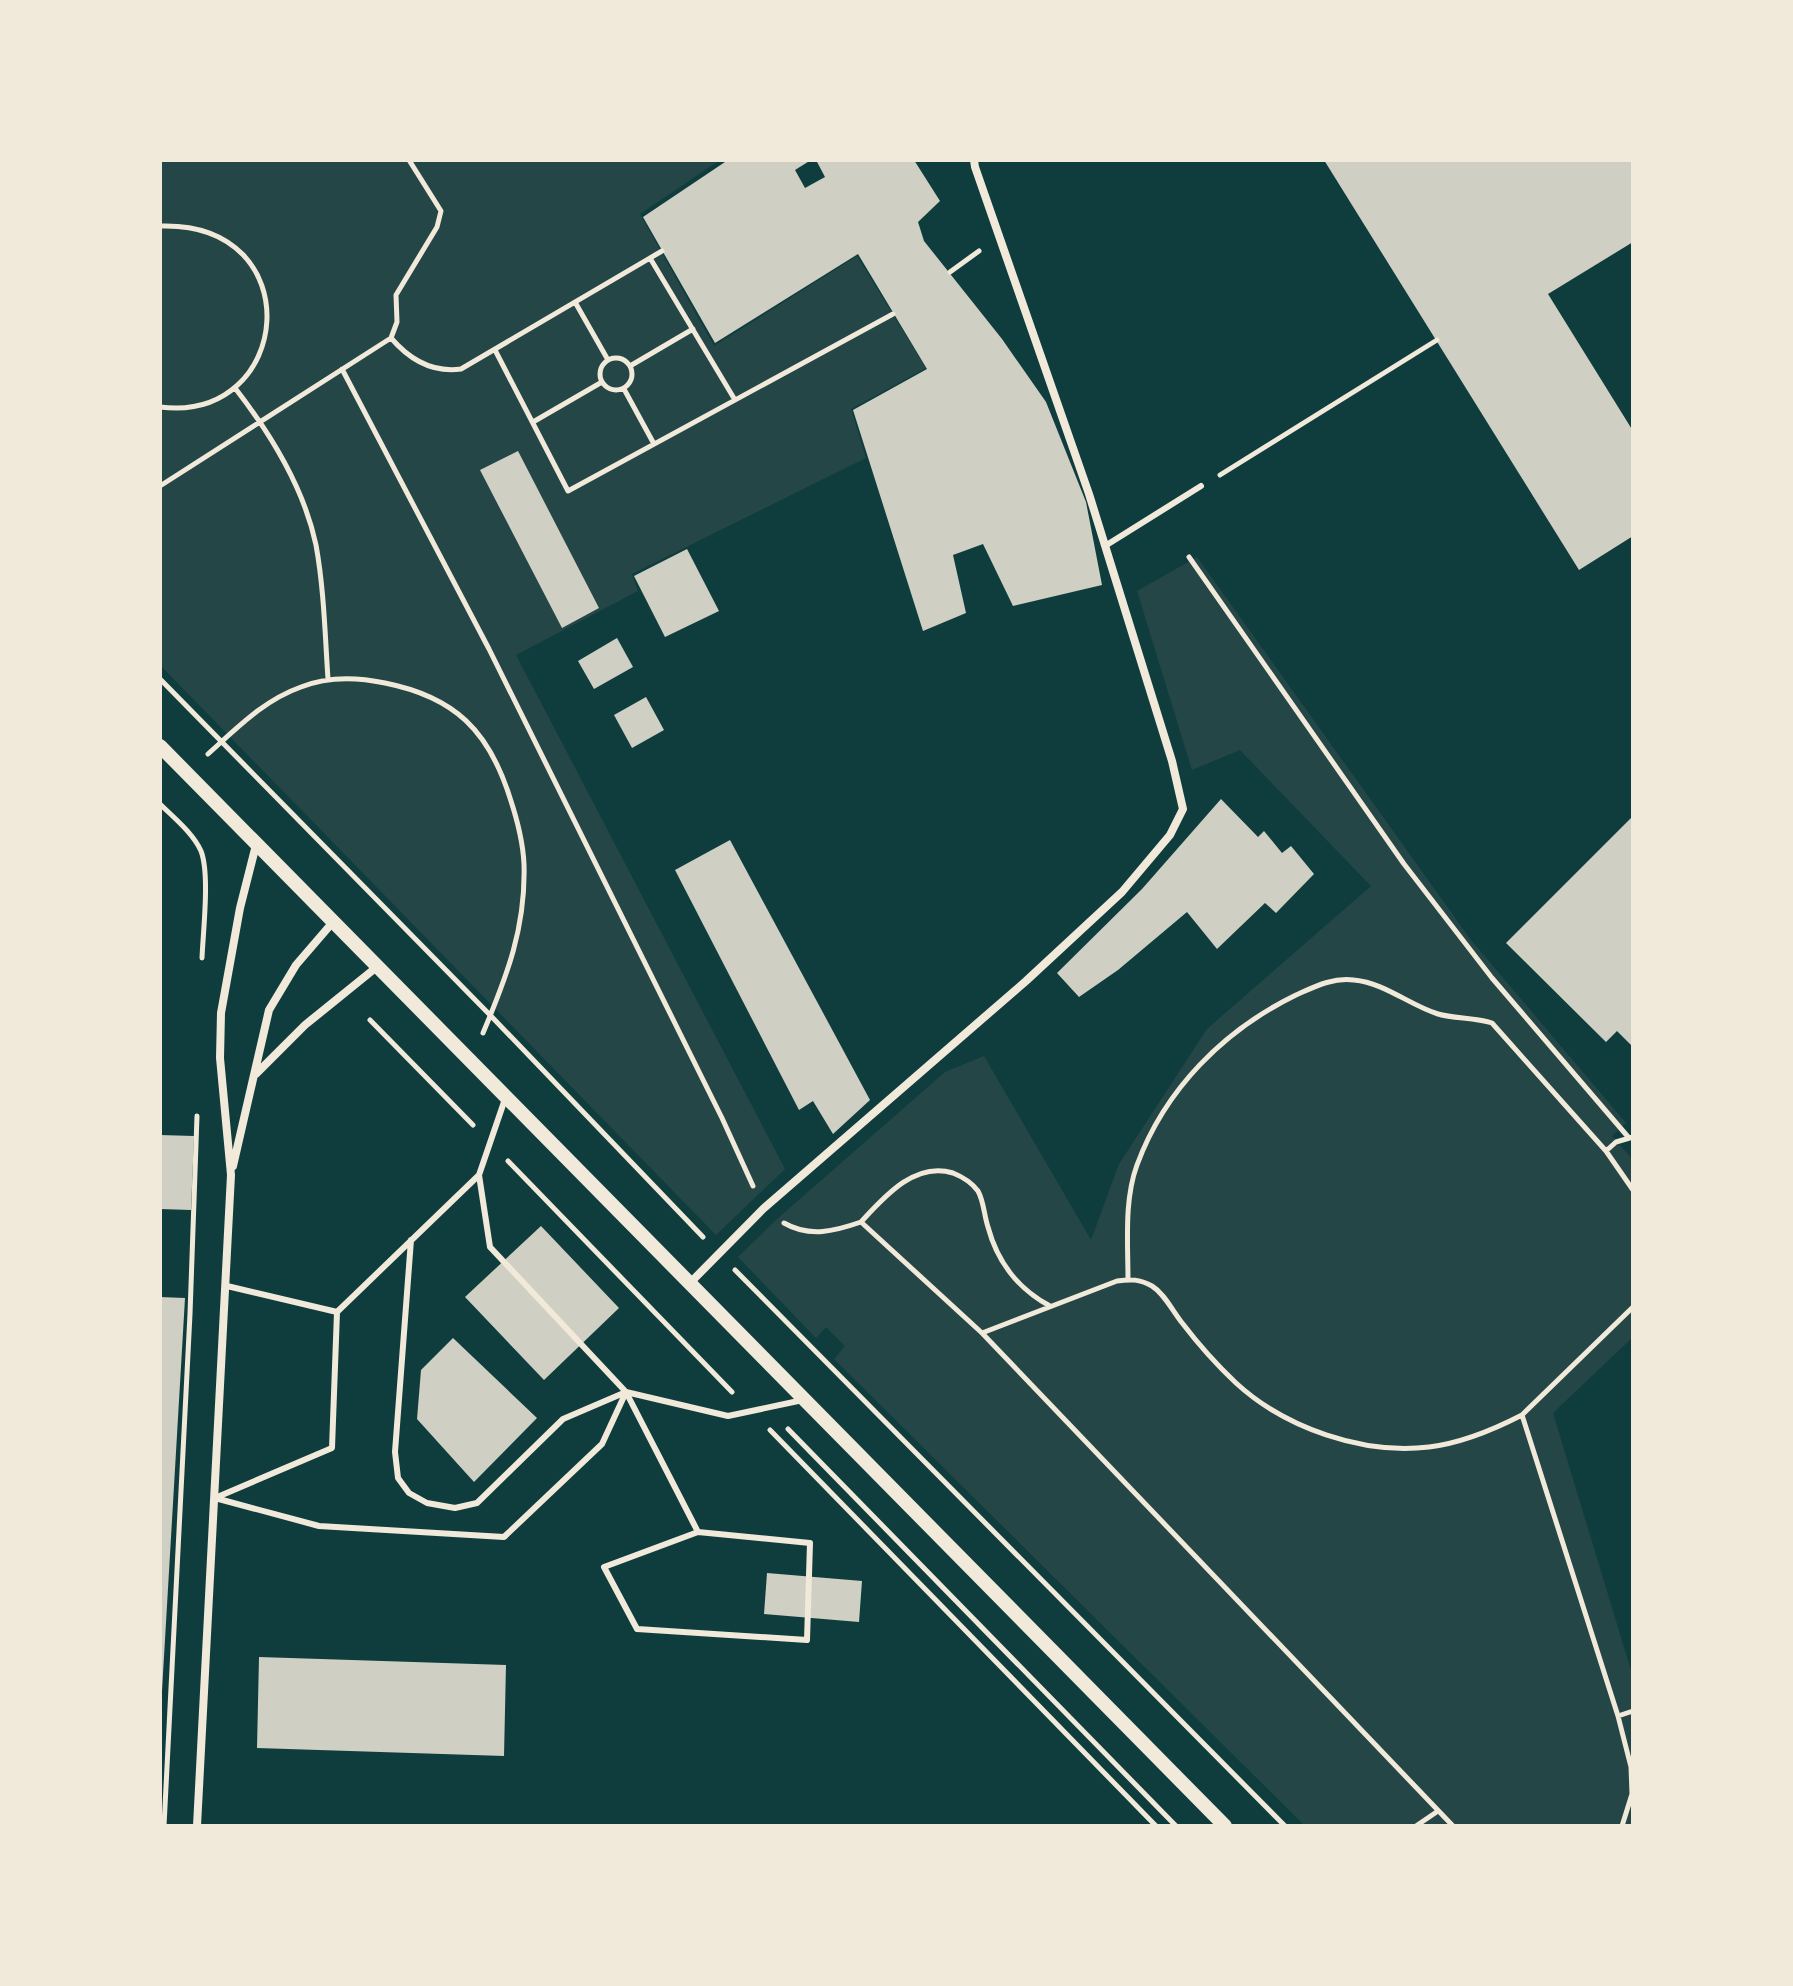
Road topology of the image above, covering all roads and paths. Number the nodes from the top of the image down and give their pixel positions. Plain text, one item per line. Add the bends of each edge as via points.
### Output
1 (409, 160) edge
2 (974, 160) edge
3 (160, 226) edge
4 (662, 251) dead end
5 (650, 258) junction
6 (575, 302) junction
7 (893, 314) dead end
8 (693, 329) junction
9 (391, 338) junction
10 (1437, 340) dead end
11 (495, 350) junction
12 (608, 360) junction
13 (630, 366) junction
14 (342, 369) junction
15 (602, 382) junction
16 (235, 388) junction
17 (624, 389) junction
18 (735, 400) junction
19 (160, 407) edge
20 (260, 421) junction
21 (533, 422) junction
22 (654, 444) junction
23 (160, 486) edge
24 (1201, 486) joint
25 (1105, 546) junction
26 (1189, 557) dead end
27 (328, 679) junction
28 (160, 746) edge
29 (187, 774) junction
30 (160, 804) edge
31 (256, 845) junction
32 (333, 922) junction
33 (202, 966) dead end
34 (378, 966) junction
35 (472, 1060) junction
36 (255, 1074) junction
37 (506, 1095) junction
38 (197, 1108) dead end
39 (1631, 1137) edge
40 (1606, 1151) junction
41 (231, 1175) junction
42 (479, 1175) junction
43 (1633, 1190) edge
44 (763, 1209) junction
45 (861, 1222) junction
46 (411, 1240) junction
47 (1128, 1280) junction
48 (689, 1284) junction
49 (227, 1286) junction
50 (1051, 1306) junction
51 (1633, 1307) edge
52 (337, 1312) junction
53 (982, 1333) junction
54 (626, 1392) junction
55 (803, 1400) junction
56 (1522, 1415) junction
57 (215, 1498) junction
58 (698, 1532) junction
59 (1633, 1711) edge
60 (1618, 1716) junction
61 (1438, 1811) junction
62 (164, 1826) edge
63 (197, 1826) edge
64 (1225, 1826) edge
65 (1416, 1826) edge
66 (1453, 1826) edge
67 (1622, 1826) edge

1 - 9 path via 441,211 437,227 396,295 397,322
2 - 25 street
3 - 16 path via 186,225 216,234 241,252 259,277 267,306 266,337 254,366
4 - 5 path
5 - 6 path
5 - 8 path
6 - 11 path
6 - 12 path
7 - 18 path
8 - 13 path
8 - 18 path
9 - 11 path via 418,362 447,371
9 - 14 path
10 - 24 path
11 - 21 path
12 - 13 path via 622,359
12 - 15 path via 601,370
13 - 17 path via 632,376
14 - 20 path
14 - 44 path via 489,649
15 - 17 path via 613,390
15 - 21 path
16 - 19 path via 207,404
16 - 20 path
17 - 22 path
18 - 22 path
20 - 23 path
20 - 27 path via 312,531
21 - 22 path via 568,491
24 - 25 lane
25 - 44 street via 1183,802 1177,825 1122,892
26 - 39 path via 1404,864 1492,978
27 - 29 path via 300,687 253,714
27 - 35 path via 395,685 457,712 484,738 504,780 524,862 522,905 509,971
28 - 29 street
29 - 31 street
30 - 33 path via 201,852
31 - 32 street
31 - 41 street via 221,1013
32 - 34 street
32 - 36 street via 296,965 269,1010
34 - 35 street
34 - 36 street
35 - 37 street
36 - 41 street
37 - 42 lane
37 - 48 street
38 - 62 path
39 - 40 path
40 - 43 path
40 - 47 path via 1492,1023 1442,1015 1354,979 1326,982 1269,1008 1234,1032 1195,1067 1161,1116 1137,1166 1130,1196
41 - 49 street
42 - 46 lane
42 - 54 lane via 490,1247
44 - 45 path via 809,1232
44 - 48 street
45 - 50 path via 909,1178 955,1174 979,1193 993,1243 1014,1279
45 - 53 path
46 - 52 lane
46 - 54 lane via 395,1452 398,1478 409,1493 455,1508 477,1503 563,1419
47 - 50 path
47 - 56 path via 1154,1287 1198,1344 1251,1396 1331,1436 1394,1448 1428,1447 1478,1435
48 - 55 street
49 - 52 lane
49 - 57 street
50 - 53 path
51 - 56 path
52 - 57 lane via 332,1448
53 - 61 path
54 - 55 lane via 728,1416
54 - 57 lane via 602,1444 504,1537 319,1526
54 - 58 lane
55 - 64 street
56 - 60 path
57 - 63 street
58 - 58 lane via 604,1567 637,1629 807,1640 810,1543
59 - 60 path
60 - 67 path via 1632,1780
61 - 65 path
61 - 66 path

